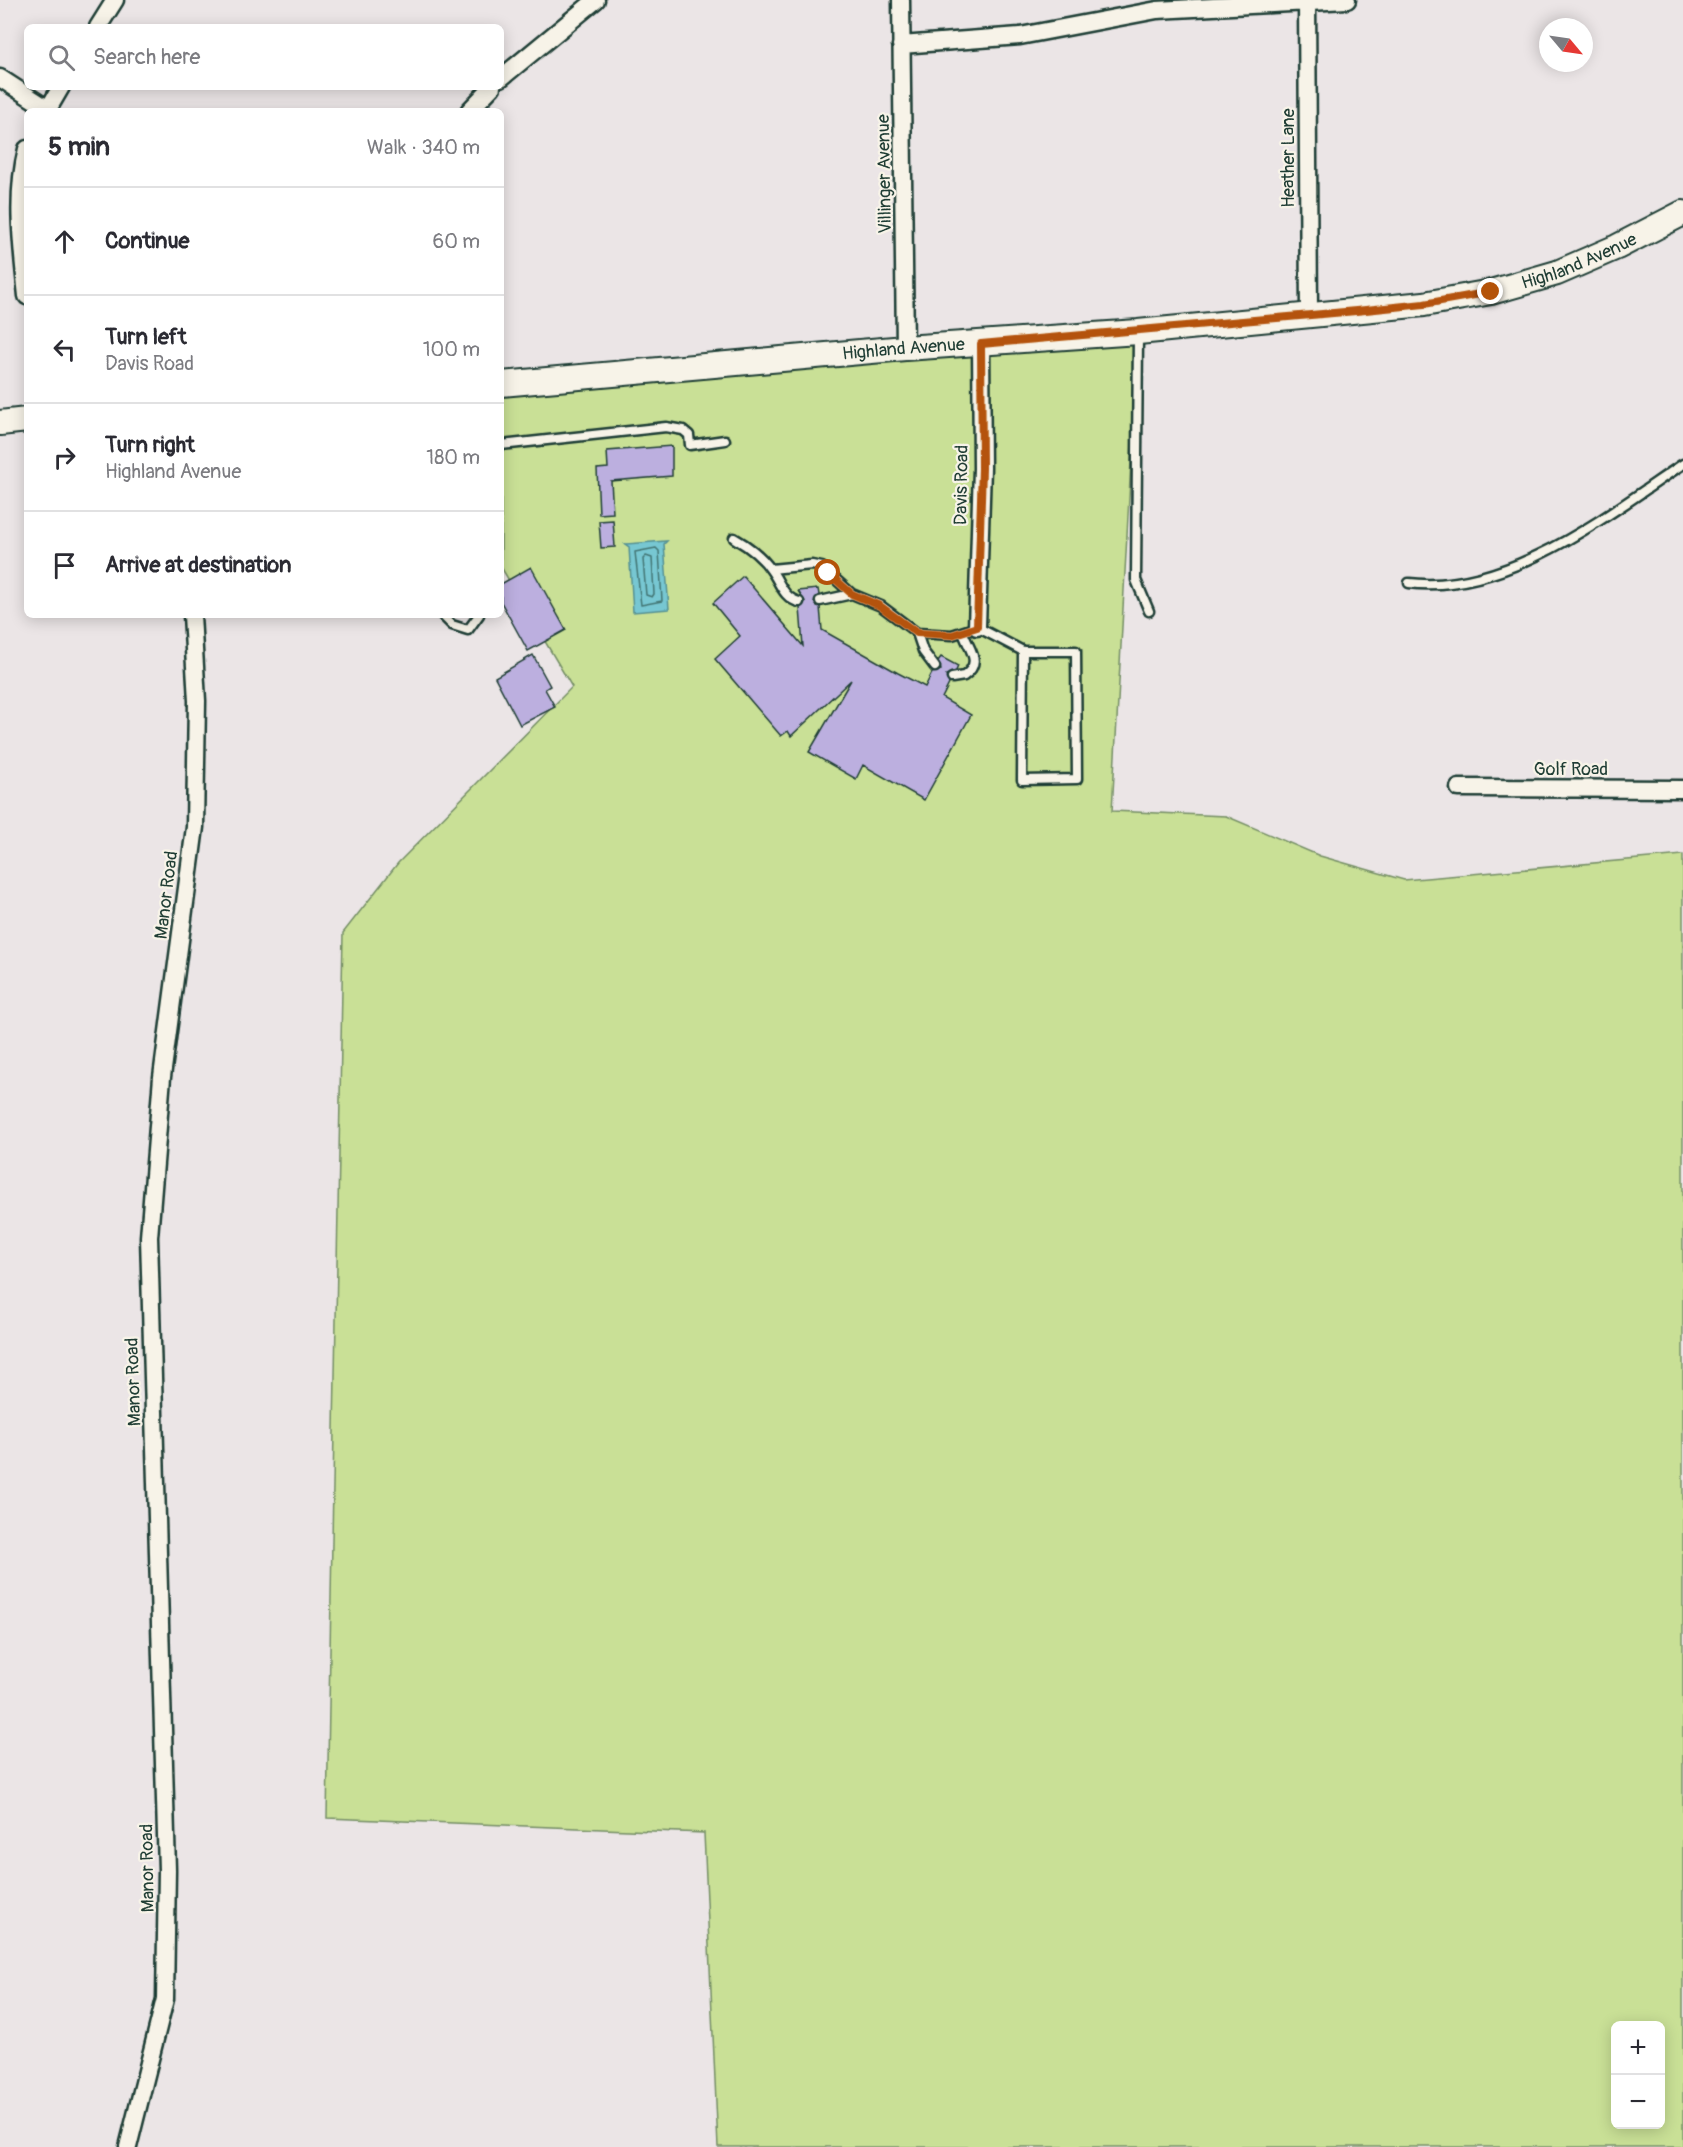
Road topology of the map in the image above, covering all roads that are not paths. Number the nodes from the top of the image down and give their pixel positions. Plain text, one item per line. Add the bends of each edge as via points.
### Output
1 (115, 0) edge
2 (596, 0) edge
3 (901, 0) edge
4 (1347, 0) edge
5 (1307, 1) edge
6 (100, 24) edge
7 (902, 45) junction
8 (504, 76) edge
9 (0, 78) edge
10 (59, 90) edge
11 (489, 90) edge
12 (44, 108) edge
13 (48, 108) edge
14 (471, 108) edge
15 (24, 168) edge
16 (1683, 213) edge
17 (24, 252) edge
18 (1309, 315) junction
19 (1138, 332) junction
20 (981, 344) junction
21 (905, 348) junction
22 (504, 384) edge
23 (24, 420) edge
24 (0, 423) edge
25 (725, 440) dead end
26 (504, 446) edge
27 (1683, 464) edge
28 (734, 538) dead end
29 (771, 569) junction
30 (1409, 583) dead end
31 (852, 594) junction
32 (820, 601) dead end
33 (799, 602) dead end
34 (1149, 611) dead end
35 (192, 618) edge
36 (445, 618) edge
37 (477, 618) edge
38 (970, 629) junction
39 (917, 633) junction
40 (1023, 651) junction
41 (935, 667) dead end
42 (952, 678) dead end
43 (1459, 788) dead end
44 (1683, 789) edge
45 (128, 2147) edge

1 - 6 street
2 - 8 street
3 - 7 street, Villinger Avenue
4 - 5 street
5 - 7 street via 1157,10 1020,36
5 - 18 street, Heather Lane
7 - 21 street, Villinger Avenue
9 - 12 street
10 - 13 street
11 - 14 street
15 - 17 street via 20,194
16 - 18 street, Highland Avenue via 1587,261 1524,283 1424,304
18 - 19 street, Highland Avenue
19 - 20 street, Highland Avenue
19 - 34 lane via 1136,577
20 - 21 street, Highland Avenue
20 - 38 street, Davis Road via 982,468
21 - 22 street, Highland Avenue
23 - 24 street
25 - 26 lane via 690,445 686,432 666,427
27 - 30 lane via 1535,559 1452,583
28 - 29 lane
29 - 31 lane via 818,566
29 - 33 lane via 785,594
31 - 32 lane
31 - 39 lane via 880,606
35 - 45 street, Manor Road via 198,701 195,826 162,1077 149,1237 167,1870 165,1999
36 - 37 lane via 467,630
38 - 39 lane via 952,635
38 - 40 lane
38 - 42 lane via 975,662 967,675
39 - 41 lane via 923,651
40 - 40 lane via 1076,651 1077,779 1022,780
43 - 44 street, Golf Road

